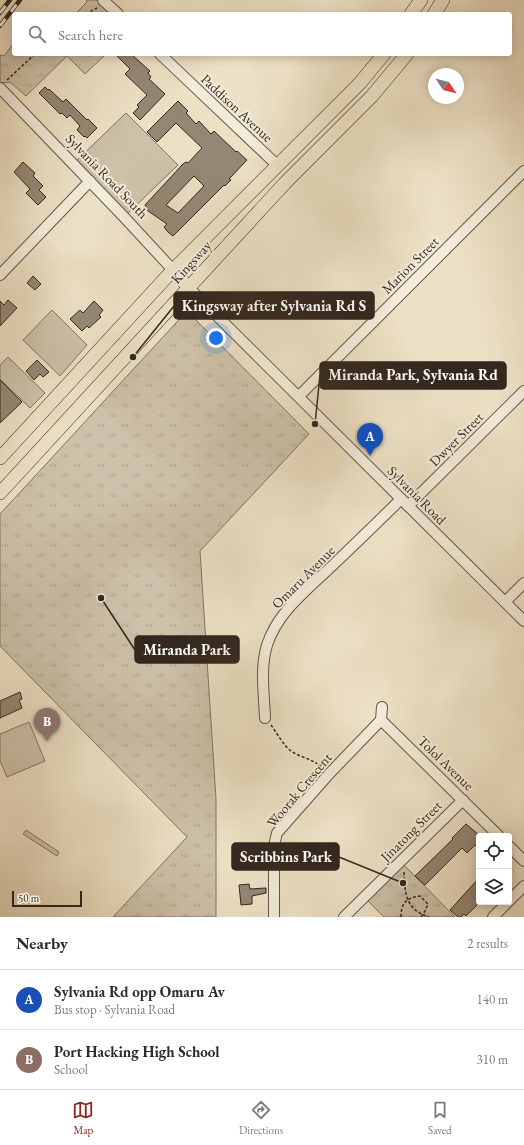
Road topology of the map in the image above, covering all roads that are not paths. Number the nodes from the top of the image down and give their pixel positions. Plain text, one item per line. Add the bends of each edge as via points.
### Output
1 (421, 0) edge
2 (443, 0) edge
3 (105, 2) edge
4 (116, 12) edge
5 (412, 12) edge
6 (435, 12) edge
7 (162, 56) edge
8 (382, 56) edge
9 (405, 56) edge
10 (3, 84) edge
11 (278, 166) junction
12 (524, 171) edge
13 (90, 181) junction
14 (174, 270) junction
15 (0, 276) edge
16 (189, 288) junction
17 (524, 391) edge
18 (299, 396) junction
19 (0, 458) edge
20 (0, 493) edge
21 (404, 503) junction
22 (524, 583) edge
23 (505, 602) junction
24 (524, 621) edge
25 (382, 707) dead end
26 (265, 718) road end
27 (381, 720) junction
28 (463, 800) junction
29 (496, 833) edge
30 (512, 849) edge
31 (524, 861) edge
32 (524, 886) edge
33 (512, 897) edge
34 (504, 905) edge
35 (274, 917) edge
36 (344, 917) edge
37 (493, 917) edge

1 - 5 main road
2 - 6 main road
3 - 4 street
7 - 11 street, Paddison Avenue
8 - 11 main road, Kingsway via 360,84
9 - 16 main road, Kingsway via 372,96 285,183
10 - 13 street, Sylvania Road South
11 - 14 main road, Kingsway
12 - 18 street, Marion Street
13 - 14 street, Sylvania Road South
13 - 15 street
14 - 16 main road, Sylvania Road South
14 - 19 main road, Kingsway
16 - 18 street, Sylvania Road
16 - 20 main road, Kingsway
17 - 21 street, Dwyer Street
18 - 21 street, Sylvania Road
21 - 23 street, Sylvania Road
21 - 26 street, Omaru Avenue via 293,603 276,624 264,659
22 - 23 street
23 - 24 street, Sylvania Road
25 - 27 street
27 - 28 street, Tolol Avenue
27 - 35 street, Woorak Crescent via 277,833 274,846
28 - 29 street, Tolol Avenue
28 - 36 street, Jinatong Street
30 - 31 street
32 - 33 street
34 - 37 street

